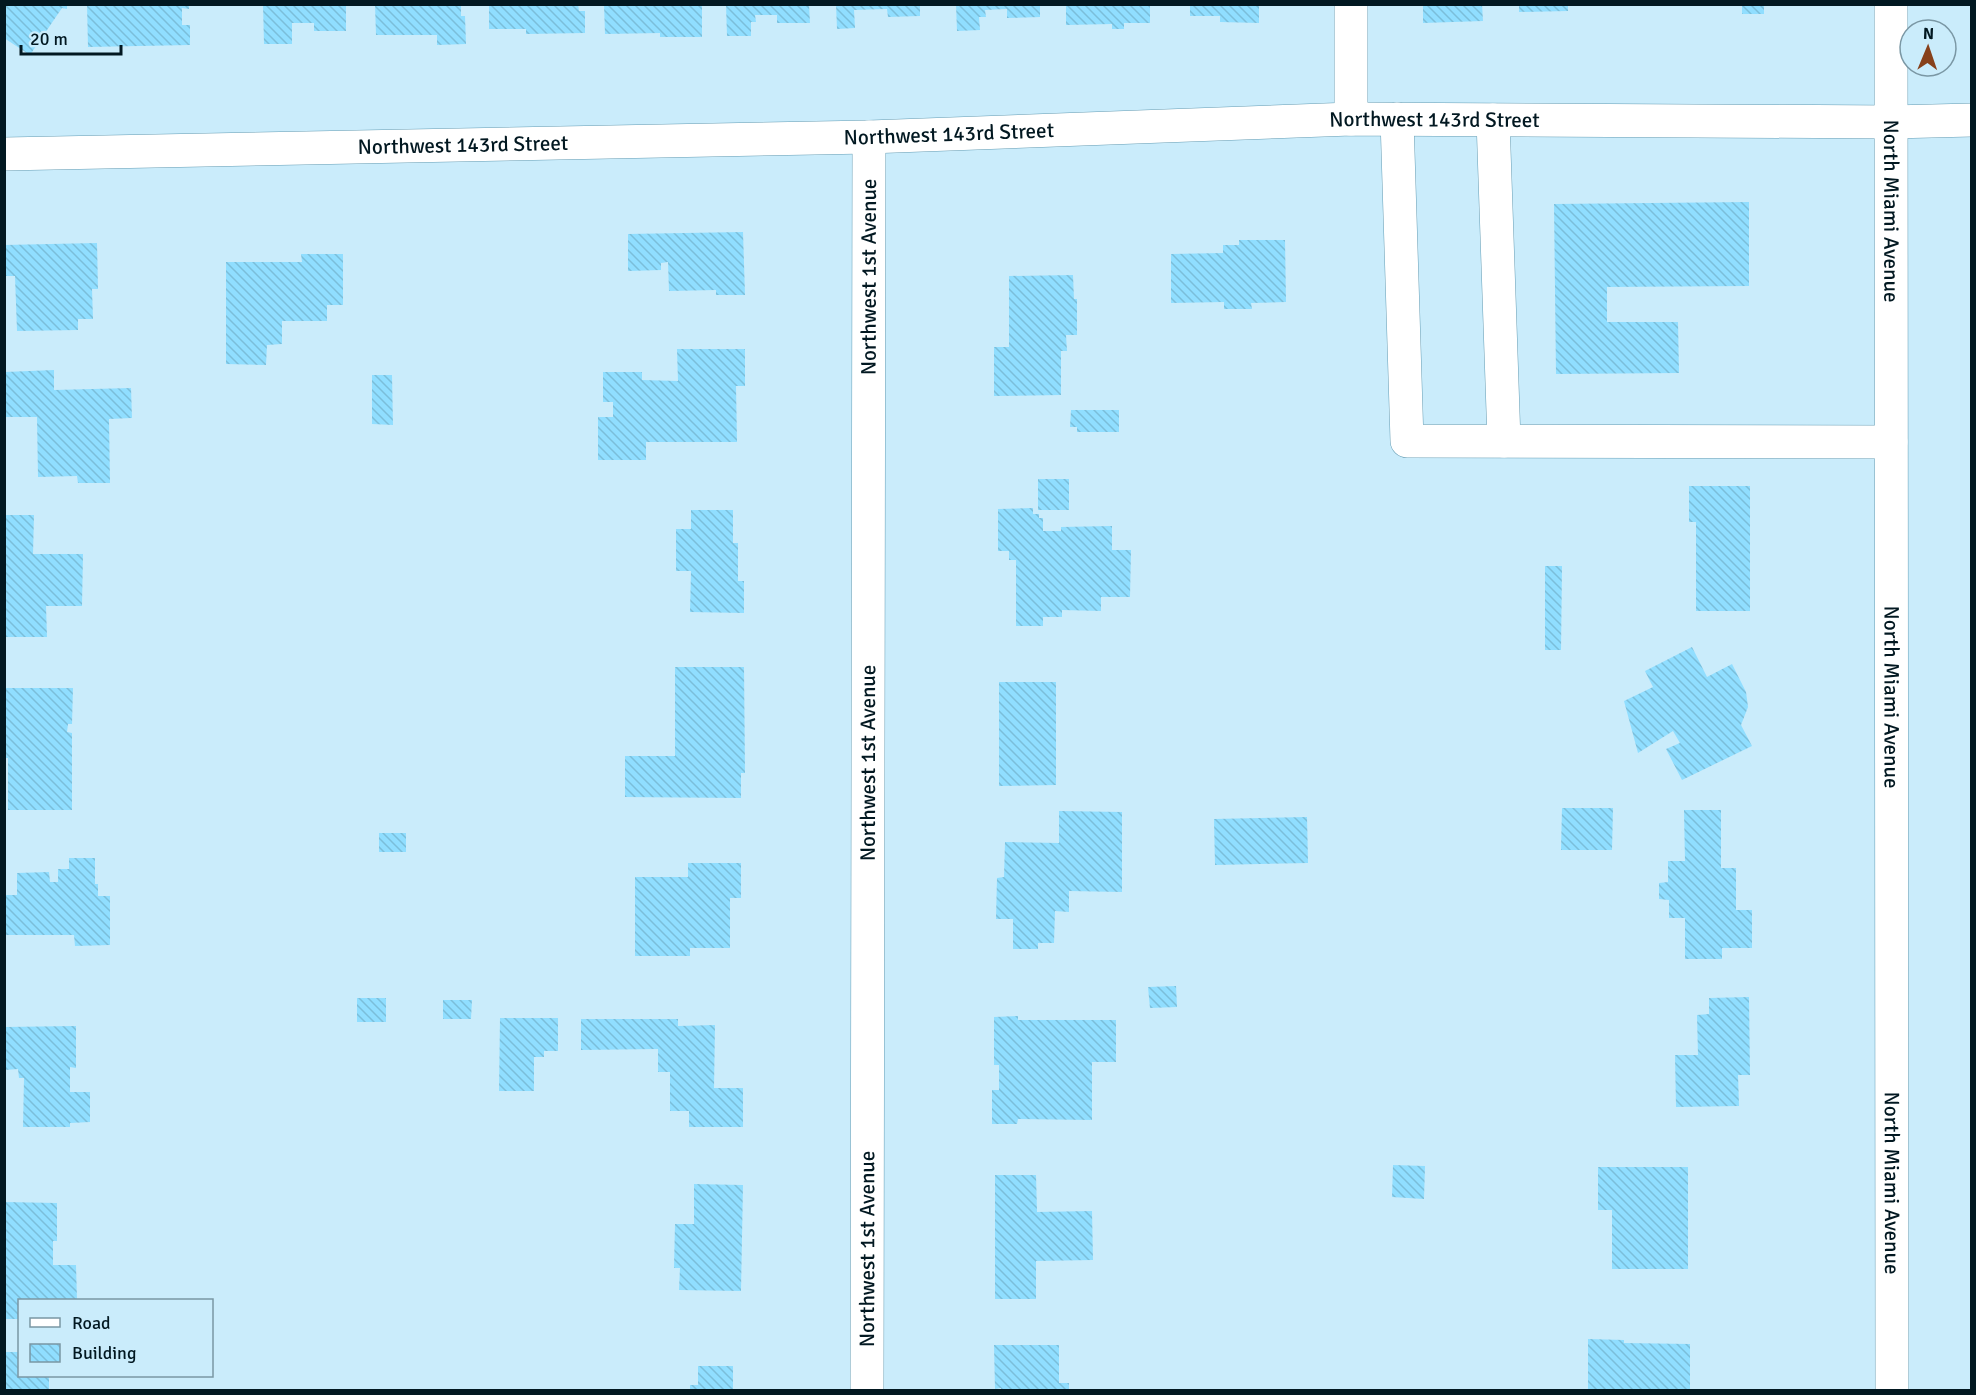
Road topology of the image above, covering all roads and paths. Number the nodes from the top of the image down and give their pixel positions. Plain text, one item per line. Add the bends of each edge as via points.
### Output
1 (1351, 4) edge
2 (1891, 4) edge
3 (1351, 119) junction
4 (1397, 119) junction
5 (1493, 120) junction
6 (1971, 120) edge
7 (1892, 122) junction
8 (869, 137) junction
9 (4, 154) edge
10 (1504, 441) junction
11 (1891, 442) junction
12 (867, 1390) edge
13 (1892, 1390) edge

1 - 3 street
2 - 7 street, North Miami Avenue
3 - 4 street, Northwest 143rd Street
3 - 8 street, Northwest 143rd Street
4 - 5 street, Northwest 143rd Street
4 - 10 street via 1407,441
5 - 7 street, Northwest 143rd Street
5 - 10 street
6 - 7 street, Northwest 143rd Street
7 - 11 street, North Miami Avenue
8 - 9 street, Northwest 143rd Street
8 - 12 street, Northwest 1st Avenue
10 - 11 street
11 - 13 street, North Miami Avenue

